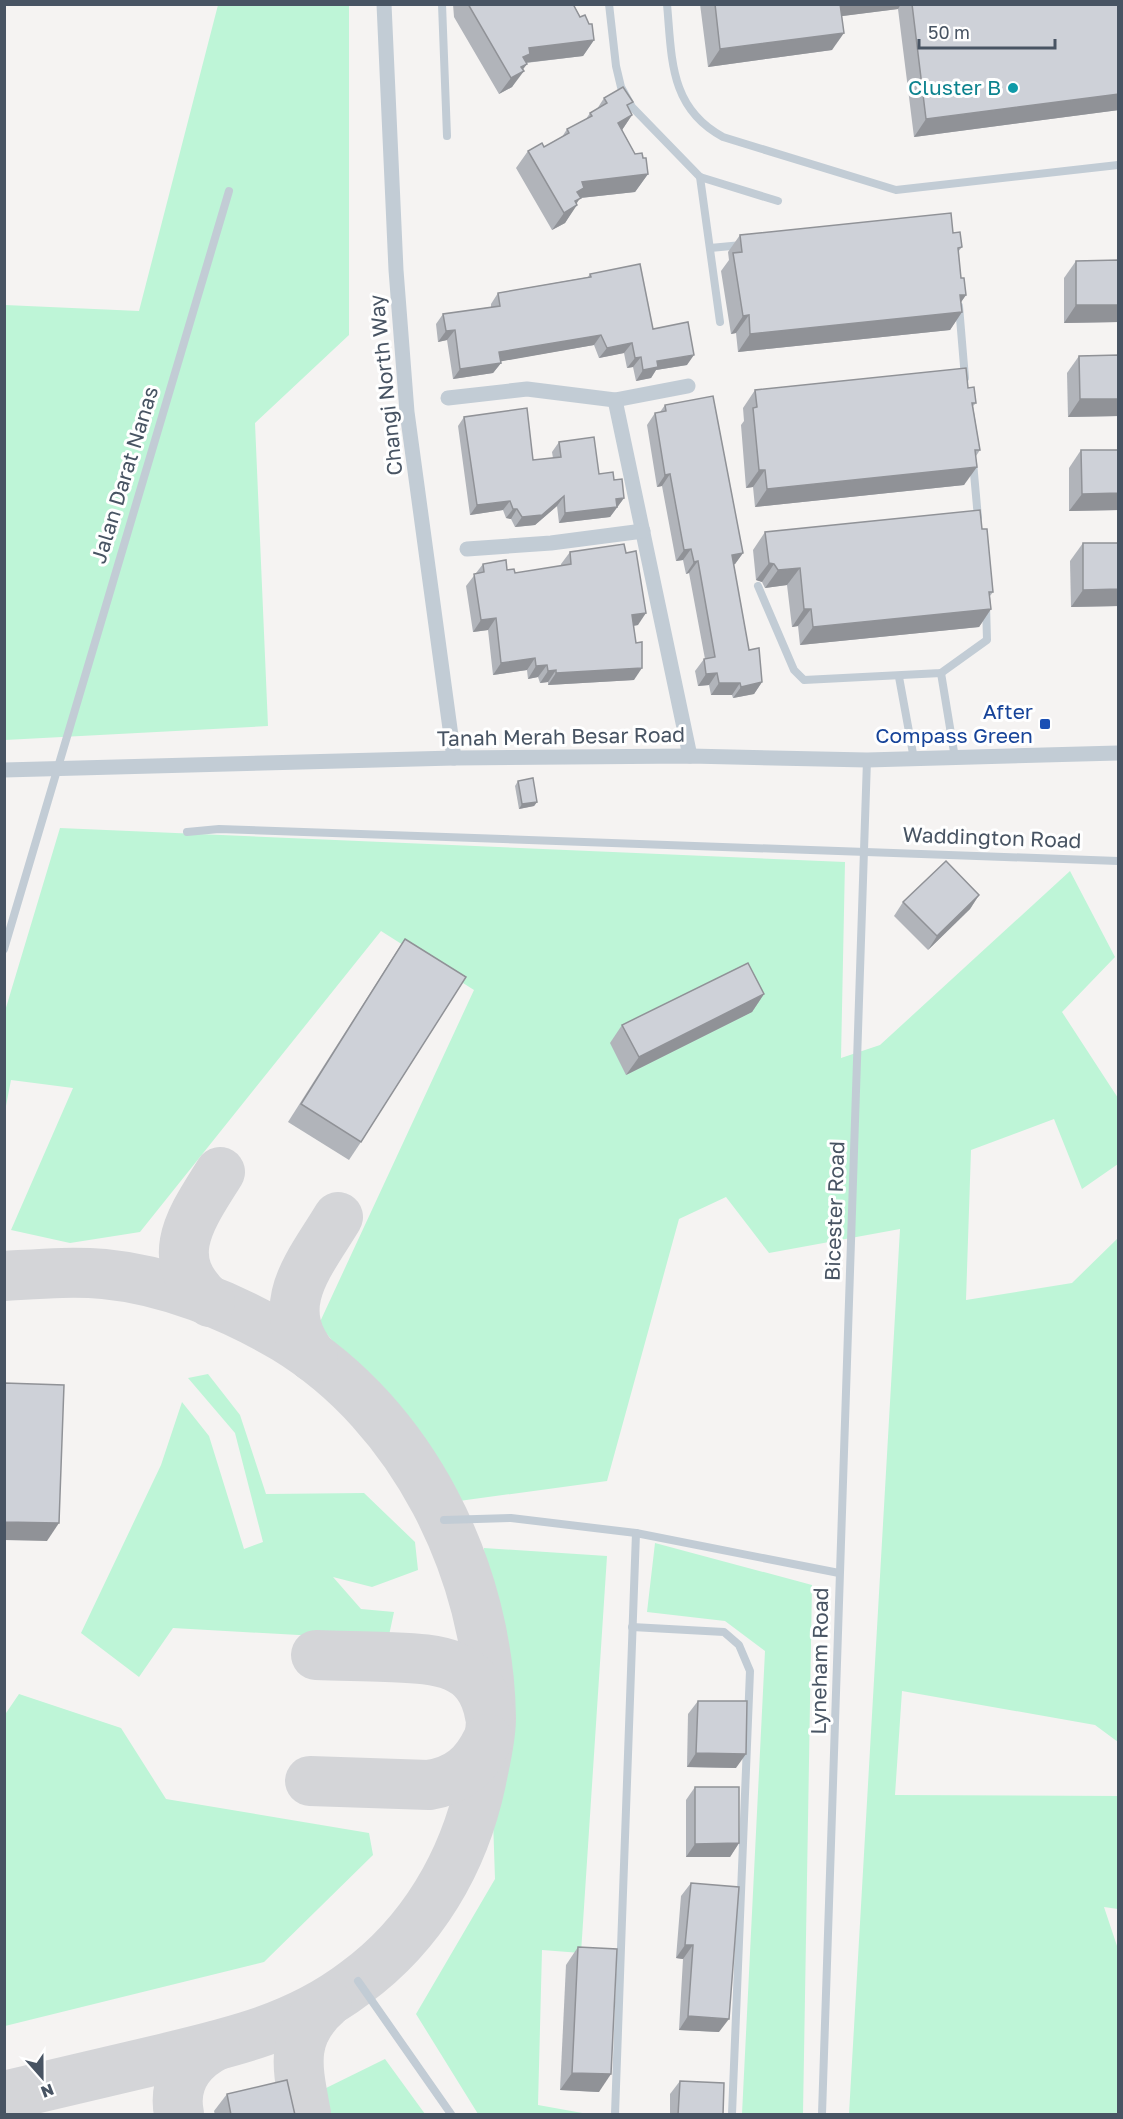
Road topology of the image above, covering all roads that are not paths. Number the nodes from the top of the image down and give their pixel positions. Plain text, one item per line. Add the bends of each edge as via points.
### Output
1 (384, 4) edge
2 (442, 4) edge
3 (609, 4) edge
4 (667, 4) edge
5 (447, 136) dead end
6 (1119, 165) edge
7 (700, 177) junction
8 (229, 191) dead end
9 (778, 201) dead end
10 (756, 243) edge
11 (710, 248) junction
12 (958, 298) edge
13 (720, 322) dead end
14 (688, 386) dead end
15 (967, 393) edge
16 (448, 398) dead end
17 (615, 400) junction
18 (972, 450) edge
19 (643, 531) junction
20 (979, 531) edge
21 (467, 549) dead end
22 (759, 586) dead end
23 (986, 601) edge
24 (941, 673) junction
25 (899, 677) junction
26 (1119, 753) edge
27 (690, 756) junction
28 (454, 758) junction
29 (956, 758) junction
30 (914, 759) junction
31 (867, 760) junction
32 (4, 770) edge
33 (56, 770) junction
34 (187, 832) dead end
35 (865, 851) junction
36 (1119, 861) edge
37 (4, 948) edge
38 (444, 1520) dead end
39 (636, 1533) junction
40 (839, 1573) junction
41 (632, 1627) junction
42 (358, 1981) dead end
43 (451, 2115) edge
44 (615, 2115) edge
45 (732, 2115) edge
46 (822, 2115) edge

1 - 28 street, Changi North Way via 407,412
2 - 5 lane
3 - 7 lane via 621,87 632,107
4 - 6 lane via 674,78 681,95 708,128 723,137 896,190
7 - 9 lane
7 - 11 lane
8 - 33 lane, Jalan Darat Nanas
10 - 11 lane
11 - 13 lane
12 - 15 lane
14 - 17 street
16 - 17 street via 527,389
17 - 19 street
18 - 20 lane
19 - 21 street
19 - 27 street
22 - 25 lane via 794,670 804,680
23 - 24 lane via 987,640
24 - 25 lane
24 - 29 lane
25 - 30 lane
26 - 29 street, Tanah Merah Besar Road
27 - 28 street, Tanah Merah Besar Road
27 - 31 street, Tanah Merah Besar Road
28 - 33 street, Tanah Merah Besar Road
29 - 30 street, Tanah Merah Besar Road
30 - 31 street, Tanah Merah Besar Road
31 - 35 lane, Bicester Road
32 - 33 street, Tanah Merah Besar Road
33 - 37 lane, Jalan Darat Nanas
34 - 35 lane, Waddington Road via 219,829
35 - 36 lane, Waddington Road
35 - 40 lane, Bicester Road
38 - 39 lane, Lyneham Road via 511,1518
39 - 40 lane, Lyneham Road
39 - 41 lane
40 - 46 lane, Lyneham Road
41 - 44 lane
41 - 45 lane via 724,1632 739,1645 750,1671
42 - 43 lane

